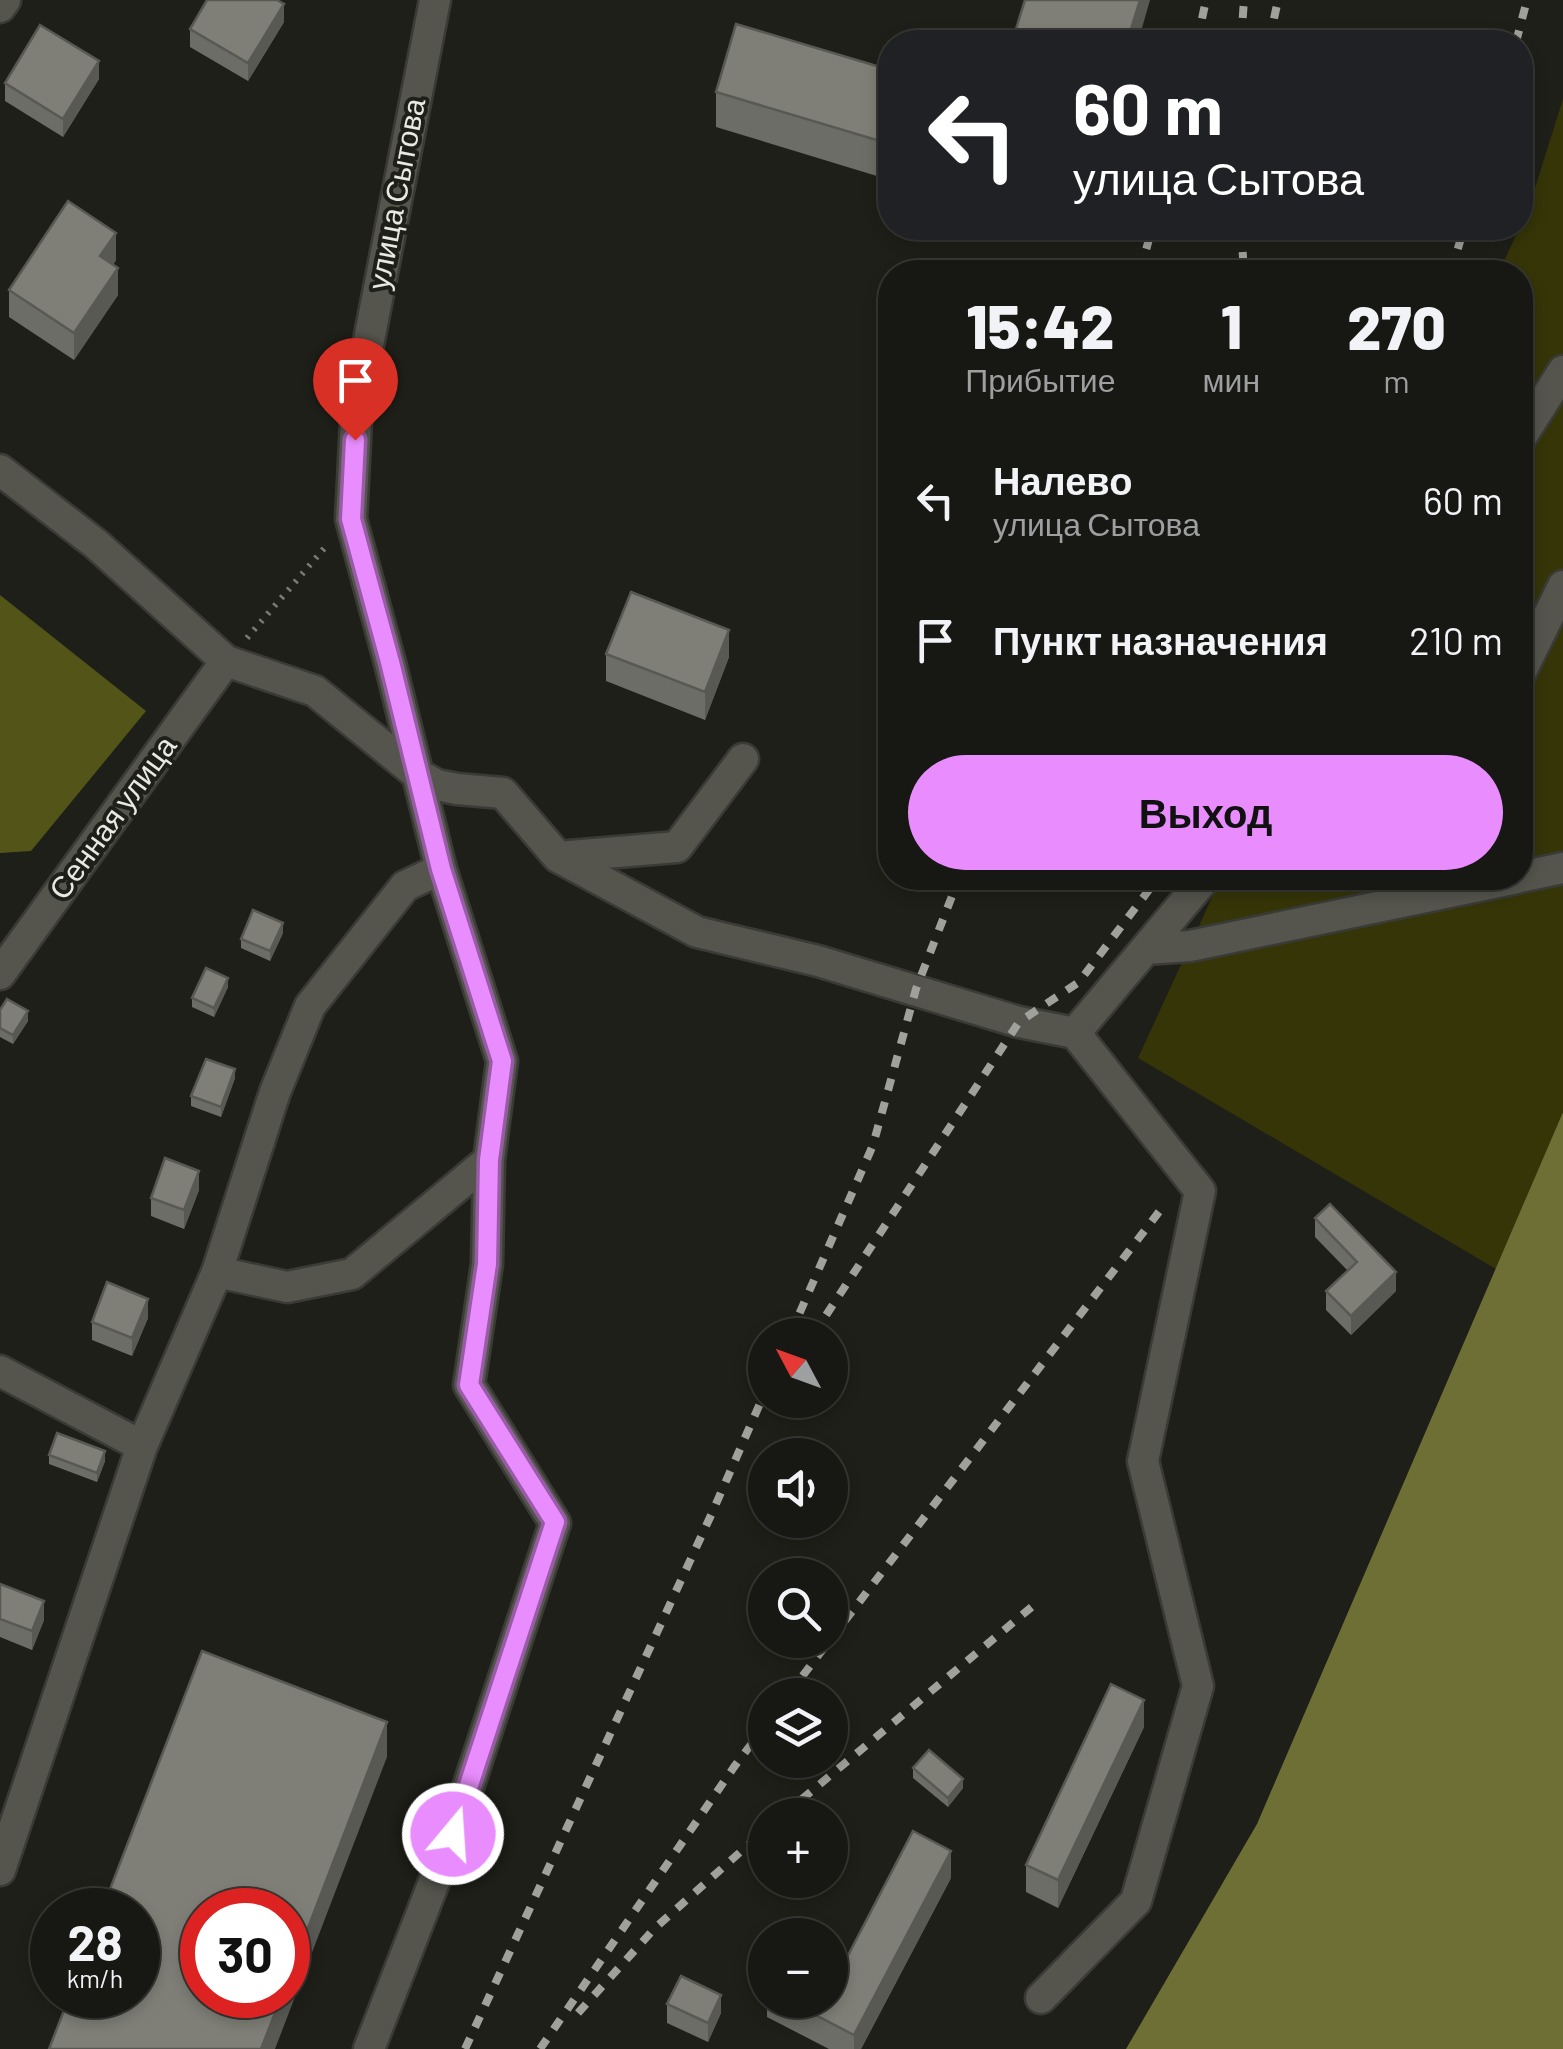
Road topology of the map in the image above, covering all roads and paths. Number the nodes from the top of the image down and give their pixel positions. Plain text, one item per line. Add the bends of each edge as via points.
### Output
1 (5, 0) edge
2 (435, 0) edge
3 (0, 7) edge
4 (1563, 371) edge
5 (1533, 418) edge
6 (0, 470) edge
7 (351, 519) junction
8 (1563, 586) edge
9 (1533, 647) edge
10 (226, 661) junction
11 (743, 759) dead end
12 (416, 774) junction
13 (558, 858) junction
14 (1563, 868) edge
15 (441, 869) junction
16 (1533, 874) edge
17 (1195, 890) edge
18 (1410, 890) edge
19 (1146, 949) junction
20 (0, 974) edge
21 (1074, 1032) junction
22 (489, 1160) junction
23 (217, 1272) junction
24 (0, 1371) edge
25 (142, 1446) junction
26 (0, 1870) edge
27 (1041, 1998) dead end
28 (369, 2049) edge

1 - 3 street
2 - 7 street, улица Сытова via 357,402
4 - 5 street
6 - 10 street via 96,544
7 - 10 path
7 - 12 street, улица Сытова
8 - 9 street
10 - 12 street via 315,691
10 - 20 street, Сенная улица
11 - 13 street via 677,846
12 - 13 street via 457,789 503,793
12 - 15 street, улица Сытова
13 - 21 street via 697,932
14 - 16 street
15 - 22 street, улица Сытова via 502,1061
15 - 23 street via 405,886 310,1006
17 - 19 street
18 - 19 street via 1190,946
19 - 21 street
21 - 27 street via 1200,1191 1143,1460 1198,1686 1136,1902
22 - 23 street via 352,1274 287,1287
22 - 28 street, улица Сытова via 487,1264 469,1385 555,1522 453,1834
23 - 25 street
24 - 25 street
25 - 26 street

